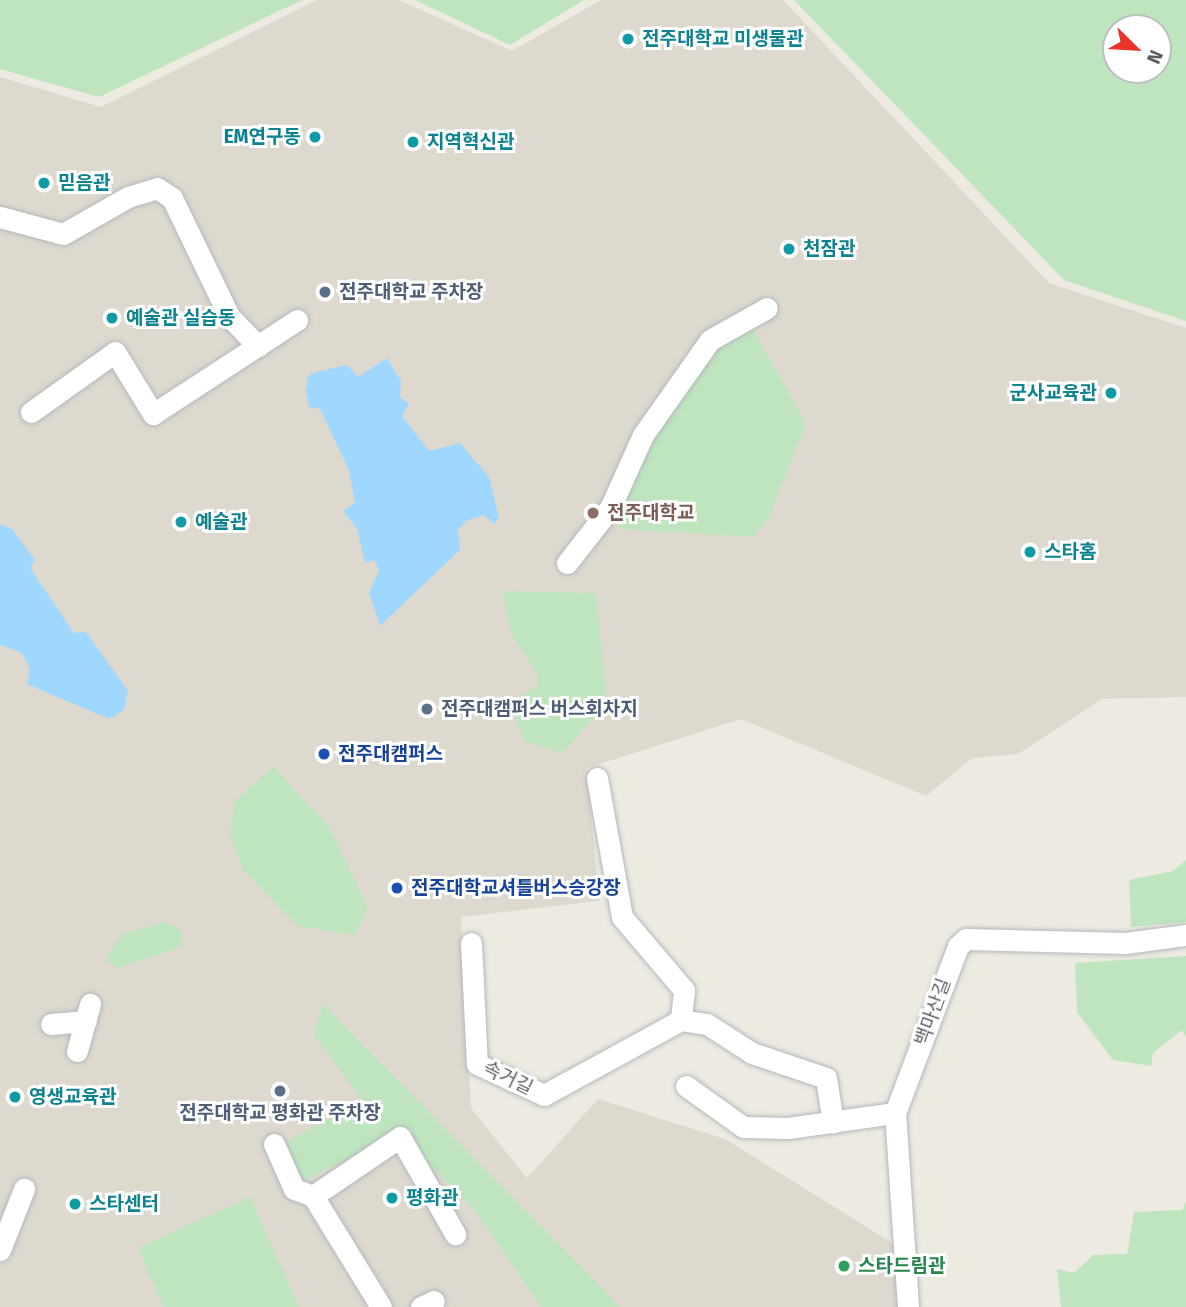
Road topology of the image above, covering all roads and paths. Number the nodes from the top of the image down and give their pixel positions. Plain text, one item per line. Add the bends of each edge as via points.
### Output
1 (0, 217) edge
2 (767, 308) dead end
3 (297, 320) dead end
4 (258, 346) junction
5 (31, 412) dead end
6 (567, 563) dead end
7 (597, 778) dead end
8 (1186, 935) edge
9 (471, 943) dead end
10 (681, 1020) junction
11 (51, 1024) dead end
12 (77, 1051) dead end
13 (687, 1086) dead end
14 (895, 1113) junction
15 (834, 1122) junction
16 (274, 1144) dead end
17 (24, 1189) dead end
18 (313, 1196) junction
19 (455, 1234) dead end
20 (0, 1251) edge
21 (381, 1307) edge
22 (908, 1307) edge

1 - 4 street via 63,234 128,197 157,188 172,198 229,316
2 - 6 street via 710,340 643,435 610,508
3 - 4 street
4 - 5 street via 153,414 115,352
7 - 10 street via 622,917 684,990
8 - 14 street, 백마산길 via 1125,943 966,939 953,956
9 - 10 street, 속거길 via 477,1064 544,1095
10 - 15 street via 708,1024 752,1053 826,1078
11 - 12 street via 88,1012
13 - 15 street via 743,1127
14 - 15 street
14 - 22 street, 백마산길
16 - 18 street via 294,1189
17 - 20 street
18 - 19 street via 400,1137
18 - 21 street

